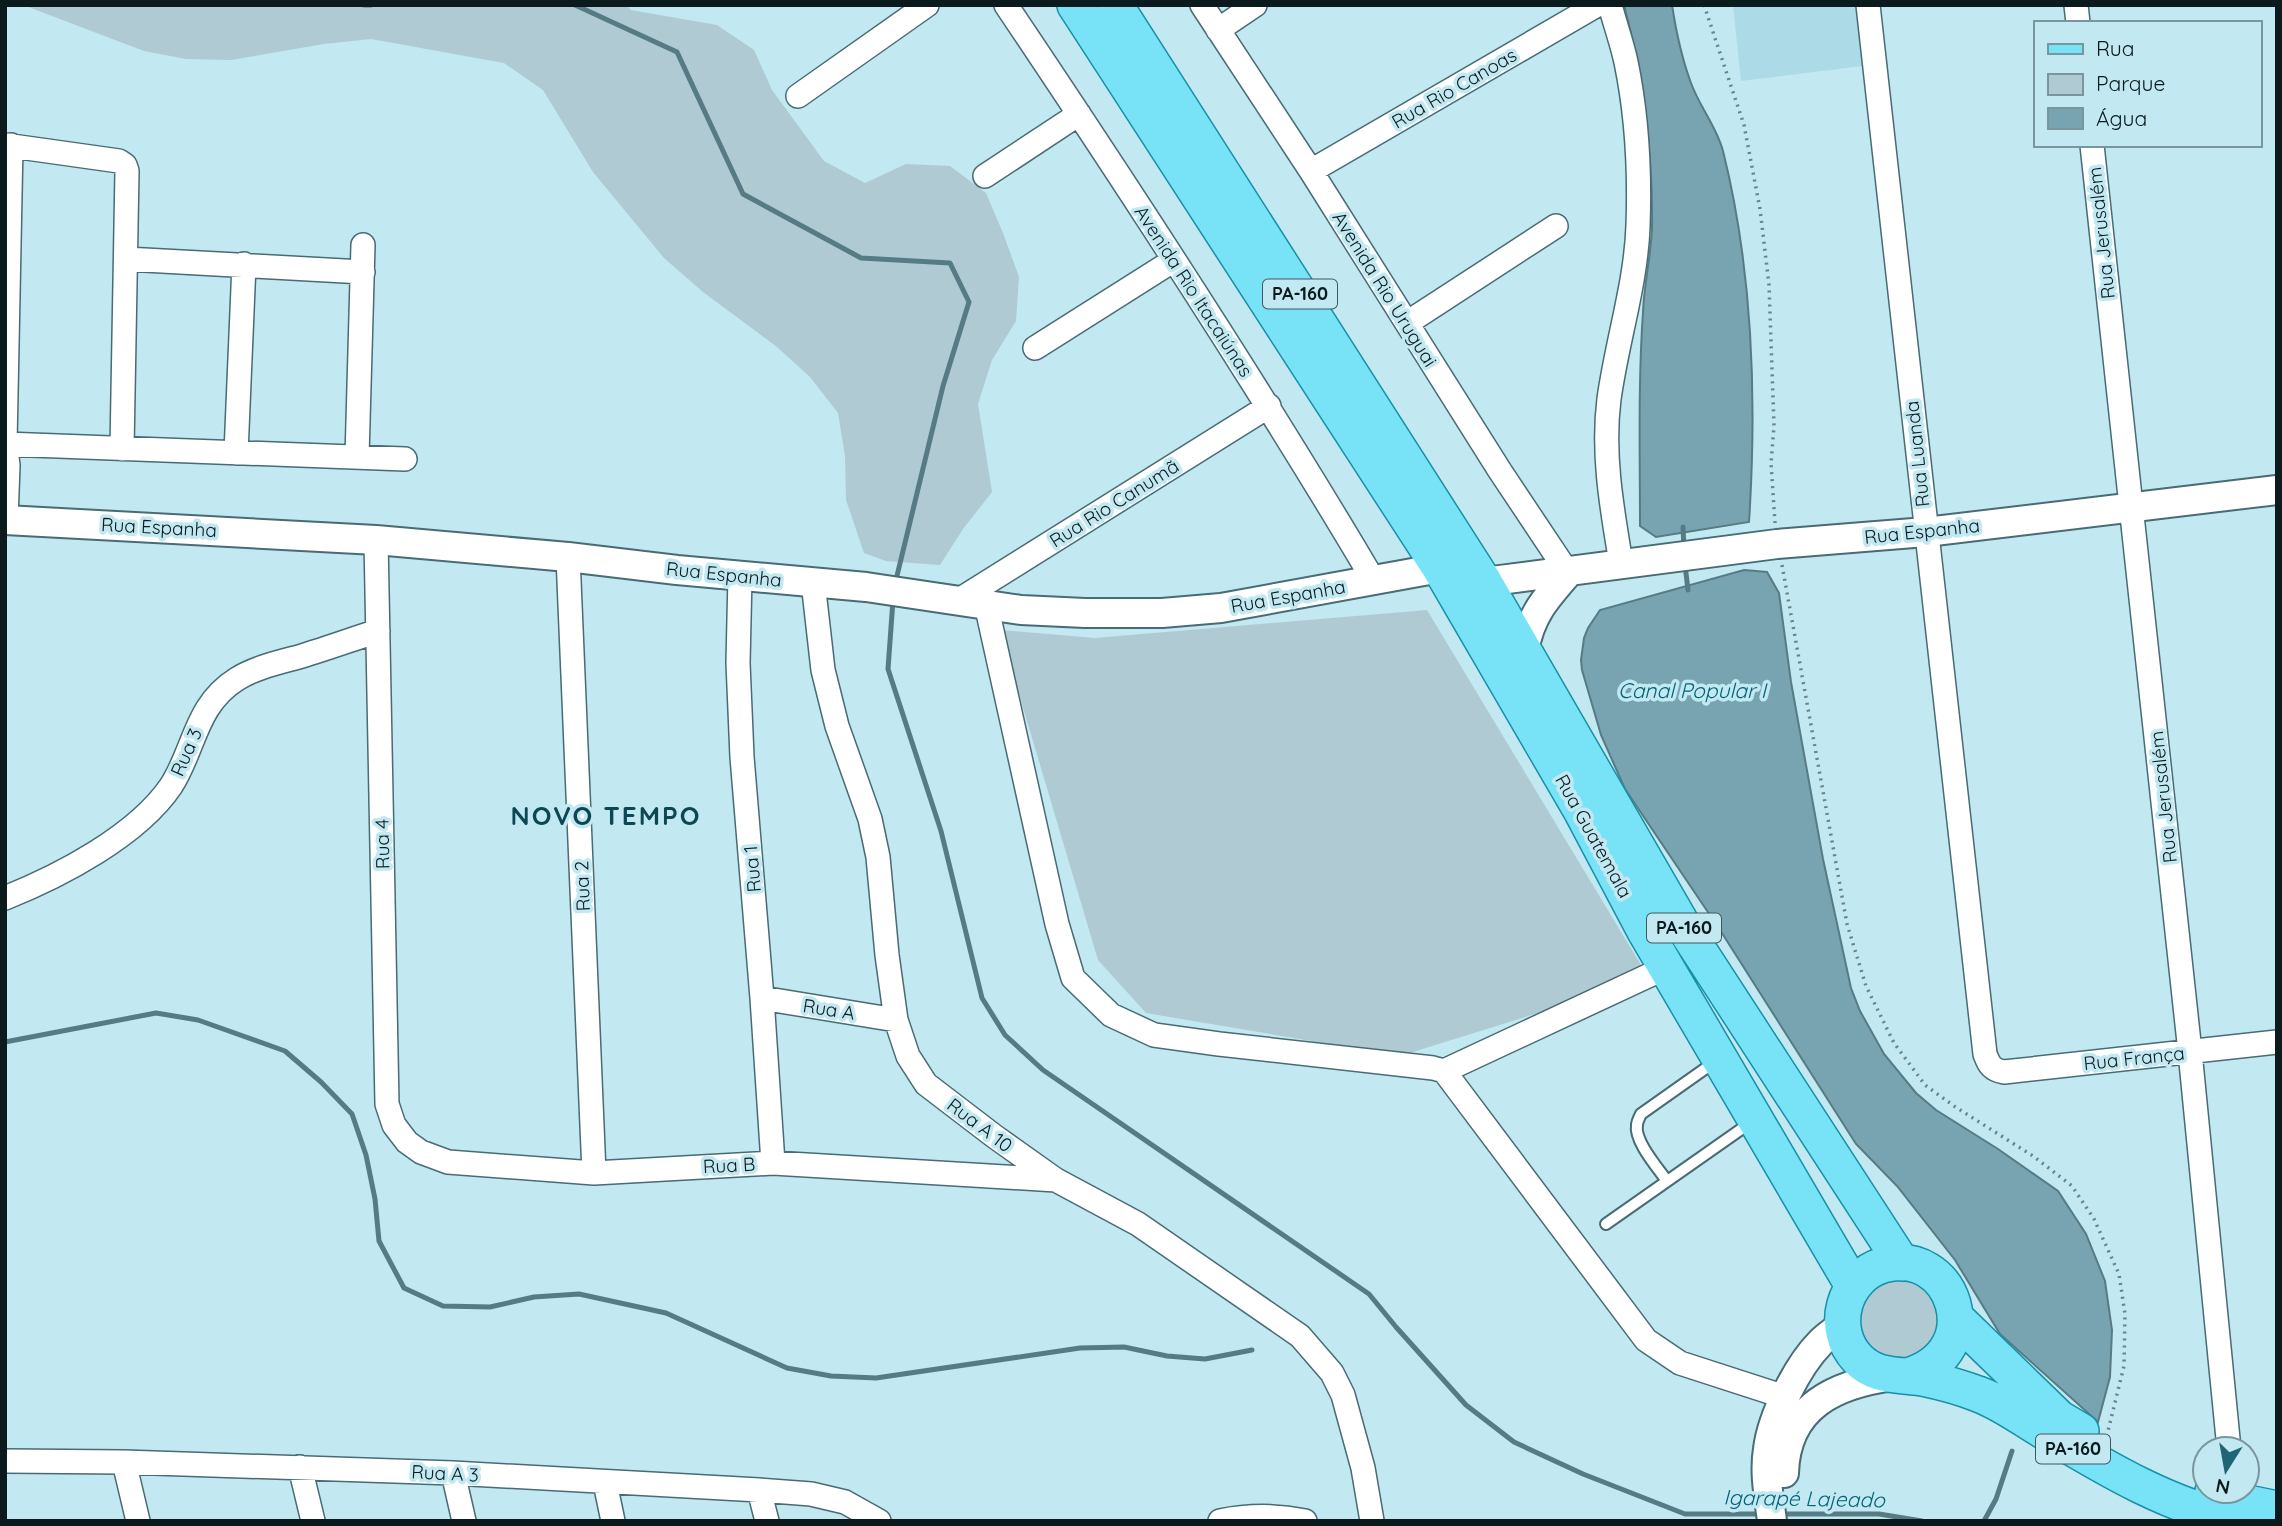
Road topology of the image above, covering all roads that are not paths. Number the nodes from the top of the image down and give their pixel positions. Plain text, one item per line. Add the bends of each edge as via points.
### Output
1 (927, 5) edge
2 (1006, 5) edge
3 (1074, 5) edge
4 (1115, 5) edge
5 (1202, 5) edge
6 (1255, 5) edge
7 (1597, 5) edge
8 (1610, 5) edge
9 (1868, 5) edge
10 (1218, 30) junction
11 (798, 96) dead end
12 (1079, 114) junction
13 (8, 145) edge
14 (2092, 147) edge
15 (1311, 171) junction
16 (985, 176) dead end
17 (1556, 226) dead end
18 (363, 245) dead end
19 (126, 259) junction
20 (1174, 260) junction
21 (244, 264) junction
22 (363, 272) junction
23 (1407, 323) junction
24 (1035, 348) dead end
25 (1269, 406) junction
26 (5, 444) edge
27 (122, 449) junction
28 (236, 453) junction
29 (357, 457) junction
30 (405, 459) dead end
31 (2277, 490) edge
32 (2131, 507) junction
33 (6, 520) edge
34 (1926, 532) junction
35 (376, 540) junction
36 (568, 557) junction
37 (1621, 563) junction
38 (1440, 568) junction
39 (1568, 573) junction
40 (740, 576) junction
41 (1374, 581) junction
42 (813, 582) junction
43 (1484, 582) junction
44 (973, 602) junction
45 (378, 631) junction
46 (1524, 651) junction
47 (1595, 805) junction
48 (5, 898) edge
49 (1667, 967) junction
50 (762, 998) junction
51 (896, 1020) junction
52 (2277, 1042) edge
53 (2190, 1052) junction
54 (1720, 1059) junction
55 (1991, 1068) joint
56 (1444, 1071) junction
57 (1755, 1119) junction
58 (407, 1142) joint
59 (773, 1163) junction
60 (594, 1173) junction
61 (1056, 1180) junction
62 (1667, 1181) junction
63 (1606, 1223) dead end
64 (1902, 1263) junction
65 (1853, 1286) junction
66 (1956, 1318) junction
67 (1842, 1325) junction
68 (1901, 1376) junction
69 (1785, 1397) junction
70 (2227, 1435) edge
71 (5, 1461) edge
72 (124, 1462) junction
73 (300, 1468) junction
74 (453, 1473) junction
75 (604, 1483) junction
76 (2191, 1483) edge
77 (759, 1490) junction
78 (2191, 1502) edge
79 (2258, 1505) edge
80 (2277, 1509) edge
81 (1779, 1515) edge
82 (1226, 1520) edge
83 (138, 1521) edge
84 (313, 1521) edge
85 (464, 1521) edge
86 (613, 1521) edge
87 (767, 1521) edge
88 (879, 1521) edge
89 (1305, 1521) edge
90 (1372, 1521) edge

1 - 11 street
2 - 12 street, Avenida Rio Itacaiúnas
3 - 38 main road, PA-160
4 - 43 main road, PA-160
5 - 10 street, Avenida Rio Uruguai
6 - 10 street
7 - 15 street, Rua Rio Canoas
8 - 37 street via 1626,61 1638,183 1631,284 1609,402 1609,492
9 - 34 street, Rua Luanda
10 - 15 street, Avenida Rio Uruguai
12 - 16 street
12 - 20 street, Avenida Rio Itacaiúnas
13 - 19 street via 125,165
13 - 26 street
14 - 32 street, Rua Jerusalém
15 - 23 street, Avenida Rio Uruguai
17 - 23 street
18 - 22 street
19 - 21 street
19 - 27 street
20 - 24 street
20 - 25 street, Avenida Rio Itacaiúnas
21 - 22 street
21 - 28 street
22 - 29 street
23 - 39 street, Avenida Rio Uruguai
25 - 41 street, Avenida Rio Itacaiúnas
25 - 44 street, Rua Rio Canumã
26 - 27 street
26 - 33 street
27 - 28 street
28 - 29 street
29 - 30 street
31 - 32 street, Rua Espanha
32 - 34 street, Rua Espanha
32 - 53 street, Rua Jerusalém
33 - 35 street, Rua Espanha
34 - 37 street, Rua Espanha
34 - 55 street, Rua Luanda via 1985,1054
35 - 36 street, Rua Espanha
35 - 45 street, Rua 4
36 - 40 street, Rua Espanha
36 - 60 street, Rua 2
37 - 39 street, Rua Espanha
38 - 41 street, Rua Espanha
38 - 47 main road, Rua Guatemala / PA-160
39 - 43 street, Rua Espanha
39 - 46 street via 1534,616
40 - 42 street, Rua Espanha
40 - 50 street, Rua 1 via 742,744
41 - 44 street, Rua Espanha via 1221,608 1161,613 1021,610
42 - 44 street, Rua Espanha
42 - 51 street, Rua A 10 via 823,670 878,857
43 - 46 main road, Rua Guatemala / PA-160
44 - 56 street via 1073,978 1111,1015 1154,1035
45 - 48 street, Rua 3 via 237,678 215,696 172,785 149,812 111,844
45 - 58 street, Rua 4 via 387,1104 394,1125
46 - 47 main road, Rua Guatemala / PA-160
47 - 49 main road, Rua Guatemala / PA-160
47 - 64 main road, Rua Guatemala / PA-160 via 1683,926
49 - 54 main road, Rua Guatemala / PA-160
49 - 56 street
50 - 51 street, Rua A
50 - 59 street, Rua 1
51 - 61 street, Rua A 10 via 908,1056 926,1084
52 - 53 street, Rua França
53 - 55 street, Rua França via 2004,1072
53 - 70 street, Rua Jerusalém
54 - 57 main road, Rua Guatemala / PA-160
54 - 62 lane via 1641,1114 1636,1127 1639,1138
56 - 69 street via 1646,1340 1680,1363
57 - 62 lane
57 - 65 main road, Rua Guatemala / PA-160
58 - 60 street, Rua B via 448,1162
59 - 60 street, Rua B
59 - 61 street, Rua B
61 - 90 street, Rua A 10 via 1139,1224 1300,1336 1332,1373 1343,1395
62 - 63 lane
64 - 65 main road via 1874,1269
64 - 66 main road, PA-160 via 1933,1274 1953,1302
65 - 67 main road via 1842,1311
66 - 68 main road via 1948,1349 1937,1362 1924,1371
66 - 76 main road, PA-160 via 2059,1418
67 - 68 main road, PA-160 via 1858,1360 1869,1368
67 - 69 street via 1820,1343
68 - 78 main road, PA-160 via 1946,1383 1992,1399 2112,1472 2179,1503
68 - 81 street via 1846,1386 1799,1420 1789,1438
69 - 81 street via 1768,1451 1767,1471
71 - 72 street, Rua A 3
72 - 73 street, Rua A 3
72 - 83 street
73 - 74 street, Rua A 3
73 - 84 street
74 - 75 street, Rua A 3
74 - 85 street
75 - 77 street, Rua A 3
75 - 86 street
77 - 87 street
77 - 88 street, Rua A 3 via 845,1502
79 - 80 main road, PA-160
82 - 89 street via 1282,1516

